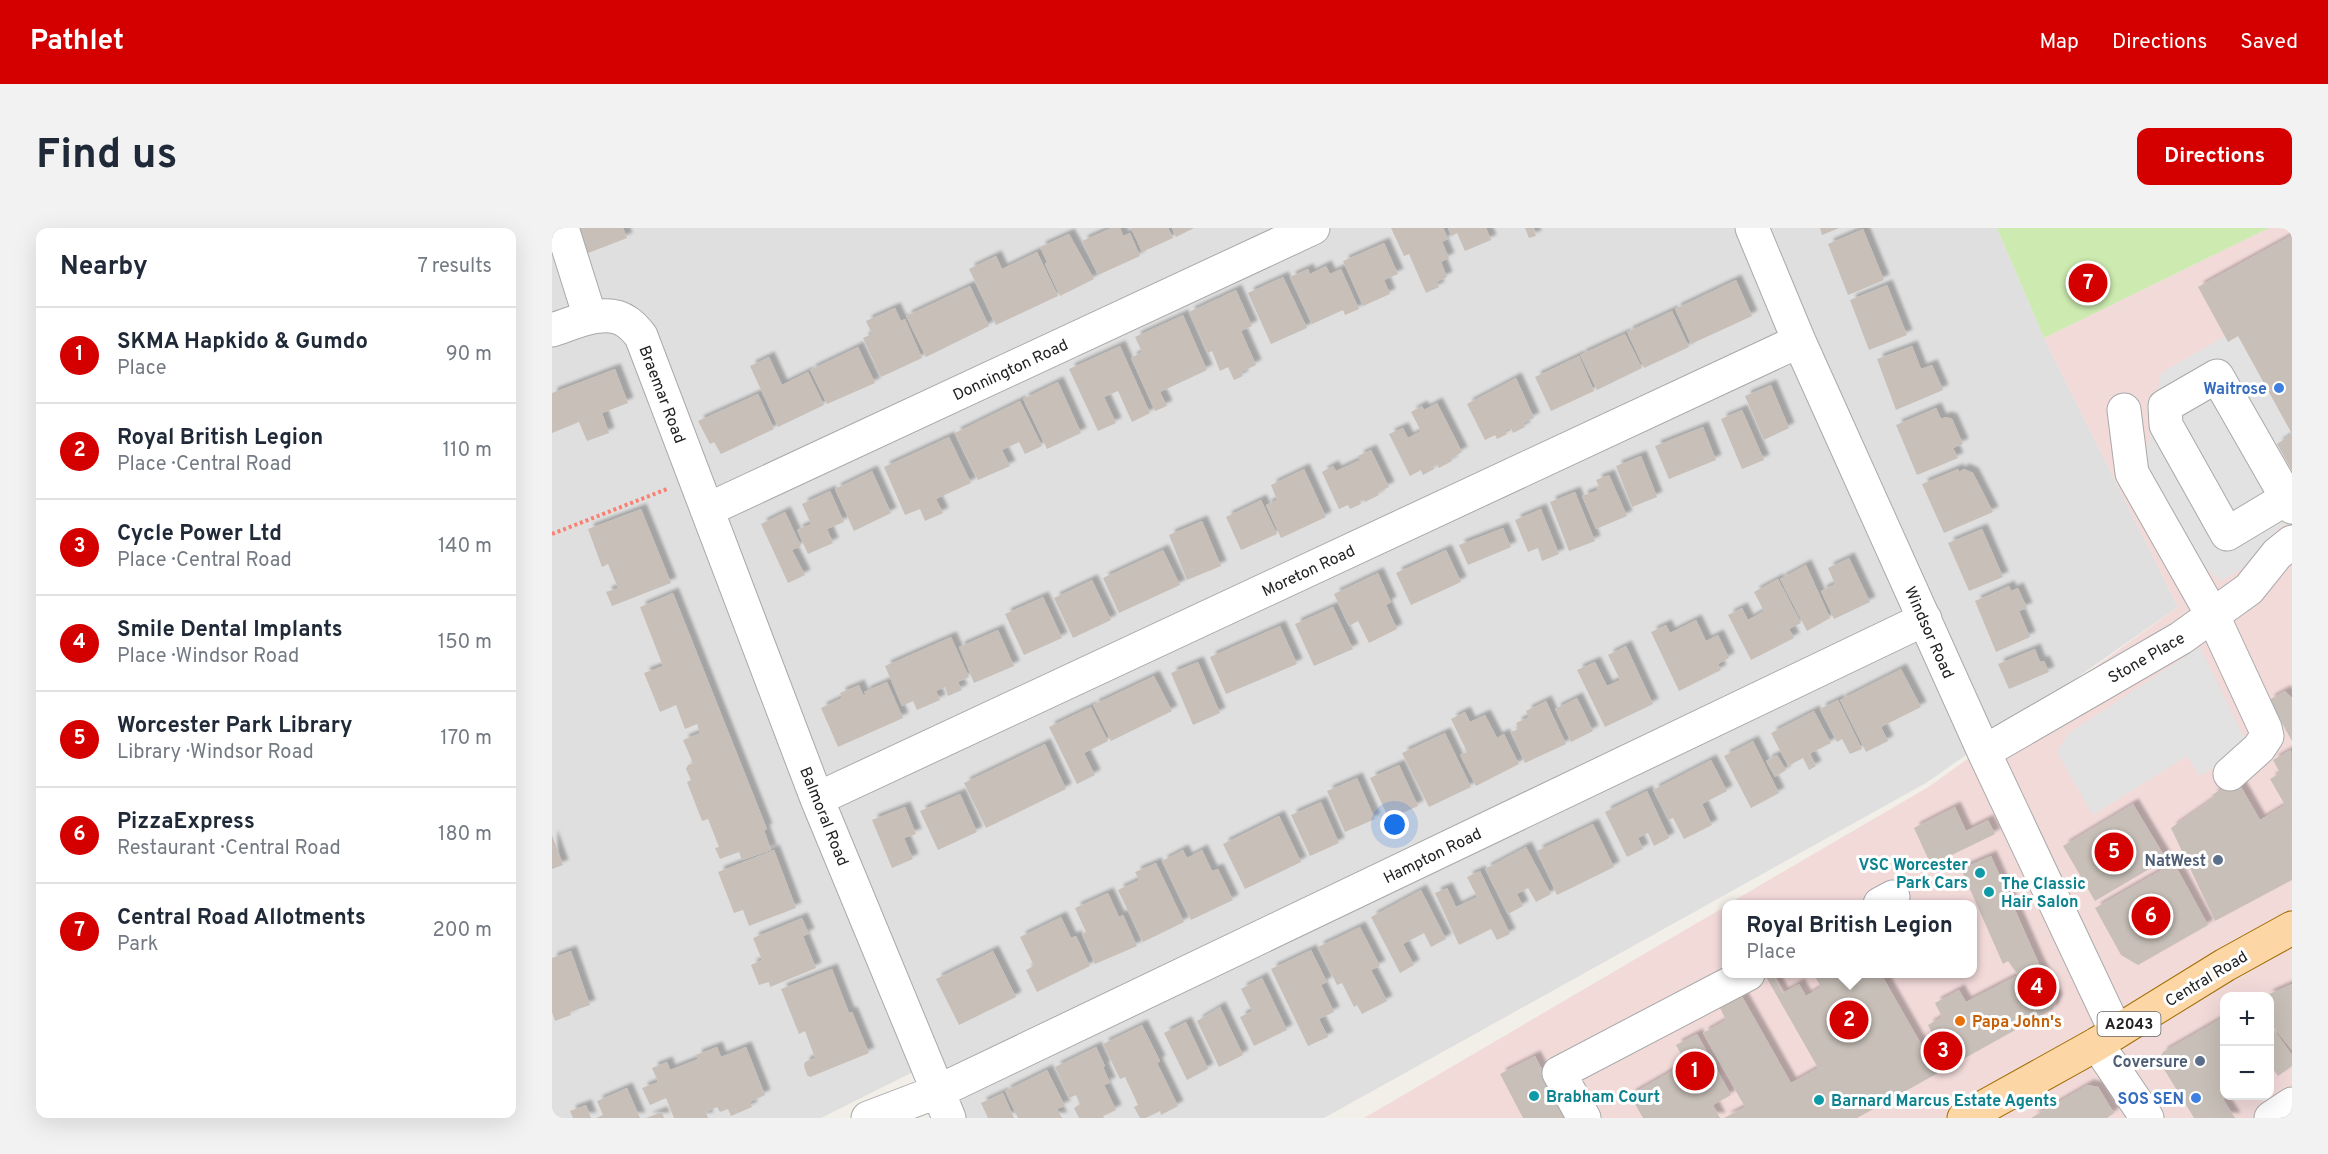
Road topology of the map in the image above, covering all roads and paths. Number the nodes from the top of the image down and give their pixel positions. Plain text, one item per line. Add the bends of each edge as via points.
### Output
1 (562, 228) edge
2 (1313, 228) edge
3 (1752, 228) edge
4 (590, 318) junction
5 (552, 330) edge
6 (1799, 341) junction
7 (2124, 410) dead end
8 (696, 478) junction
9 (2290, 503) edge
10 (707, 510) junction
11 (552, 534) edge
12 (2292, 542) edge
13 (2213, 616) junction
14 (1925, 619) junction
15 (1984, 752) junction
16 (2230, 774) dead end
17 (817, 799) junction
18 (2292, 928) edge
19 (1740, 978) edge
20 (2106, 1038) junction
21 (944, 1104) edge
22 (2292, 1104) edge
23 (868, 1118) edge
24 (1584, 1118) edge
25 (1964, 1118) edge
26 (2147, 1118) edge
27 (2271, 1118) edge

1 - 4 street
2 - 10 street, Donnington Road
3 - 6 street, Windsor Road
4 - 5 street, Braemar Road
4 - 8 street, Braemar Road via 615,316 628,322 641,336
6 - 14 street, Windsor Road
6 - 17 street, Moreton Road
7 - 13 street via 2132,473
8 - 10 street, Braemar Road
8 - 11 path
9 - 9 street via 2217,376 2165,406 2166,425 2227,534
10 - 17 street, Balmoral Road
12 - 13 street, Stone Place via 2249,589
13 - 15 street, Stone Place
13 - 16 street via 2267,736
14 - 15 street, Windsor Road
14 - 21 street, Hampton Road
15 - 20 street, Windsor Road
17 - 21 street, Balmoral Road
18 - 20 main road, Central Road / A2043
19 - 24 street via 1559,1073
20 - 25 main road, Central Road / A2043
20 - 26 street, Windsor Road
21 - 23 street, Hampton Road
22 - 27 street

